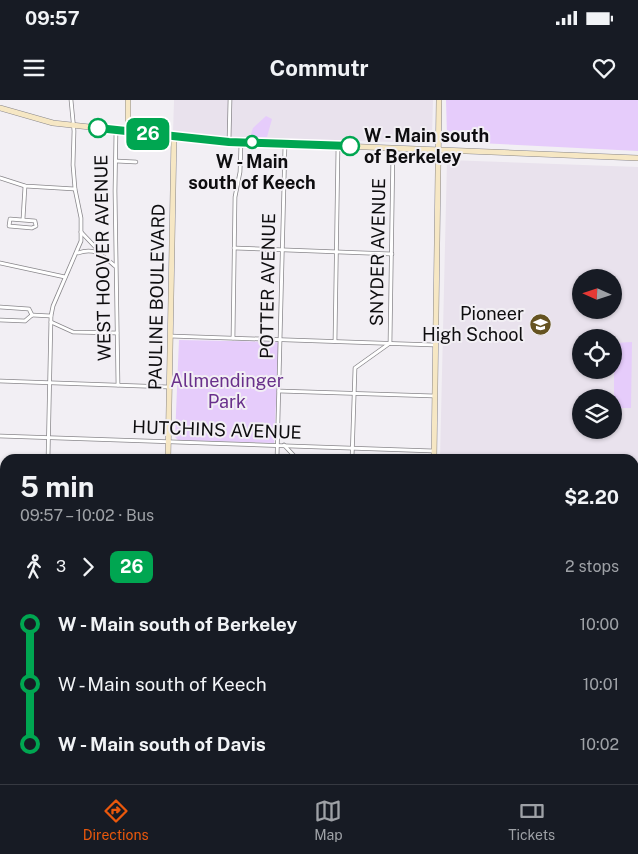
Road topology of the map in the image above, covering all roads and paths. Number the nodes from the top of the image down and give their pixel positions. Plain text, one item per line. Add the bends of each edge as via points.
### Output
1 (72, 100) edge
2 (128, 100) edge
3 (230, 100) edge
4 (439, 100) edge
5 (0, 108) edge
6 (73, 126) junction
7 (116, 130) junction
8 (128, 132) junction
9 (174, 136) junction
10 (229, 142) junction
11 (241, 142) junction
12 (285, 144) junction
13 (338, 146) junction
14 (393, 147) junction
15 (438, 149) junction
16 (638, 158) edge
17 (116, 161) junction
18 (136, 162) dead end
19 (0, 178) edge
20 (25, 186) junction
21 (75, 189) junction
22 (23, 219) junction
23 (81, 232) junction
24 (234, 248) junction
25 (283, 250) junction
26 (337, 252) junction
27 (101, 253) junction
28 (77, 254) junction
29 (392, 254) junction
30 (0, 263) edge
31 (116, 267) junction
32 (66, 276) junction
33 (0, 308) edge
34 (32, 315) junction
35 (51, 316) junction
36 (0, 320) edge
37 (51, 322) junction
38 (117, 333) junction
39 (170, 336) junction
40 (233, 338) junction
41 (282, 339) junction
42 (336, 341) junction
43 (390, 343) junction
44 (436, 345) junction
45 (0, 381) edge
46 (50, 383) junction
47 (118, 385) junction
48 (170, 387) junction
49 (280, 391) junction
50 (353, 393) junction
51 (434, 396) junction
52 (0, 436) edge
53 (49, 438) junction
54 (168, 442) junction
55 (277, 445) junction
56 (283, 445) junction
57 (352, 448) junction
58 (434, 451) joint
59 (48, 454) edge
60 (168, 454) edge
61 (277, 454) edge
62 (292, 454) edge
63 (352, 454) edge

1 - 6 street
2 - 8 main road
3 - 10 street
4 - 15 main road
5 - 6 main road via 45,122
6 - 7 main road
6 - 21 street
7 - 8 main road
7 - 17 street, WEST HOOVER AVENUE
8 - 9 main road
9 - 10 main road
9 - 39 main road, PAULINE BOULEVARD
10 - 11 main road
11 - 12 main road
11 - 24 street
12 - 13 main road
12 - 25 street, POTTER AVENUE
13 - 14 main road
13 - 26 street
14 - 15 main road
14 - 29 street, SNYDER AVENUE
15 - 16 main road
15 - 44 main road
17 - 18 street
17 - 31 street, WEST HOOVER AVENUE
19 - 20 street
20 - 21 street
20 - 22 street
21 - 23 street
22 - 22 street via 35,221 35,228 8,224 10,219
23 - 27 street
23 - 28 street
24 - 25 street
24 - 40 street
25 - 26 street
25 - 41 street, POTTER AVENUE
26 - 29 street
26 - 42 street
27 - 28 street via 88,250
27 - 31 street
28 - 32 street
29 - 43 street, SNYDER AVENUE
30 - 32 street
31 - 38 street, WEST HOOVER AVENUE
32 - 35 street
33 - 34 street via 28,308
34 - 35 street
34 - 36 street via 25,321
35 - 37 street
37 - 38 street via 72,332
37 - 46 street
38 - 47 street, WEST HOOVER AVENUE
39 - 40 street
39 - 48 main road, PAULINE BOULEVARD
40 - 41 street
41 - 42 street
41 - 49 street, POTTER AVENUE
42 - 43 street
43 - 44 street
43 - 50 street, SNYDER AVENUE via 355,368
44 - 51 main road
45 - 46 street
46 - 47 street
46 - 53 street
47 - 48 street
48 - 54 main road, PAULINE BOULEVARD
49 - 50 street
49 - 55 street, POTTER AVENUE
50 - 51 street
50 - 57 street, SNYDER AVENUE
51 - 58 main road
52 - 53 street, HUTCHINS AVENUE
53 - 54 street, HUTCHINS AVENUE
53 - 59 street
54 - 55 street, HUTCHINS AVENUE
54 - 60 main road, PAULINE BOULEVARD
55 - 56 street, HUTCHINS AVENUE
55 - 61 street, POTTER AVENUE
56 - 57 street, HUTCHINS AVENUE
56 - 62 street
57 - 58 street, HUTCHINS AVENUE
57 - 63 street, SNYDER AVENUE

